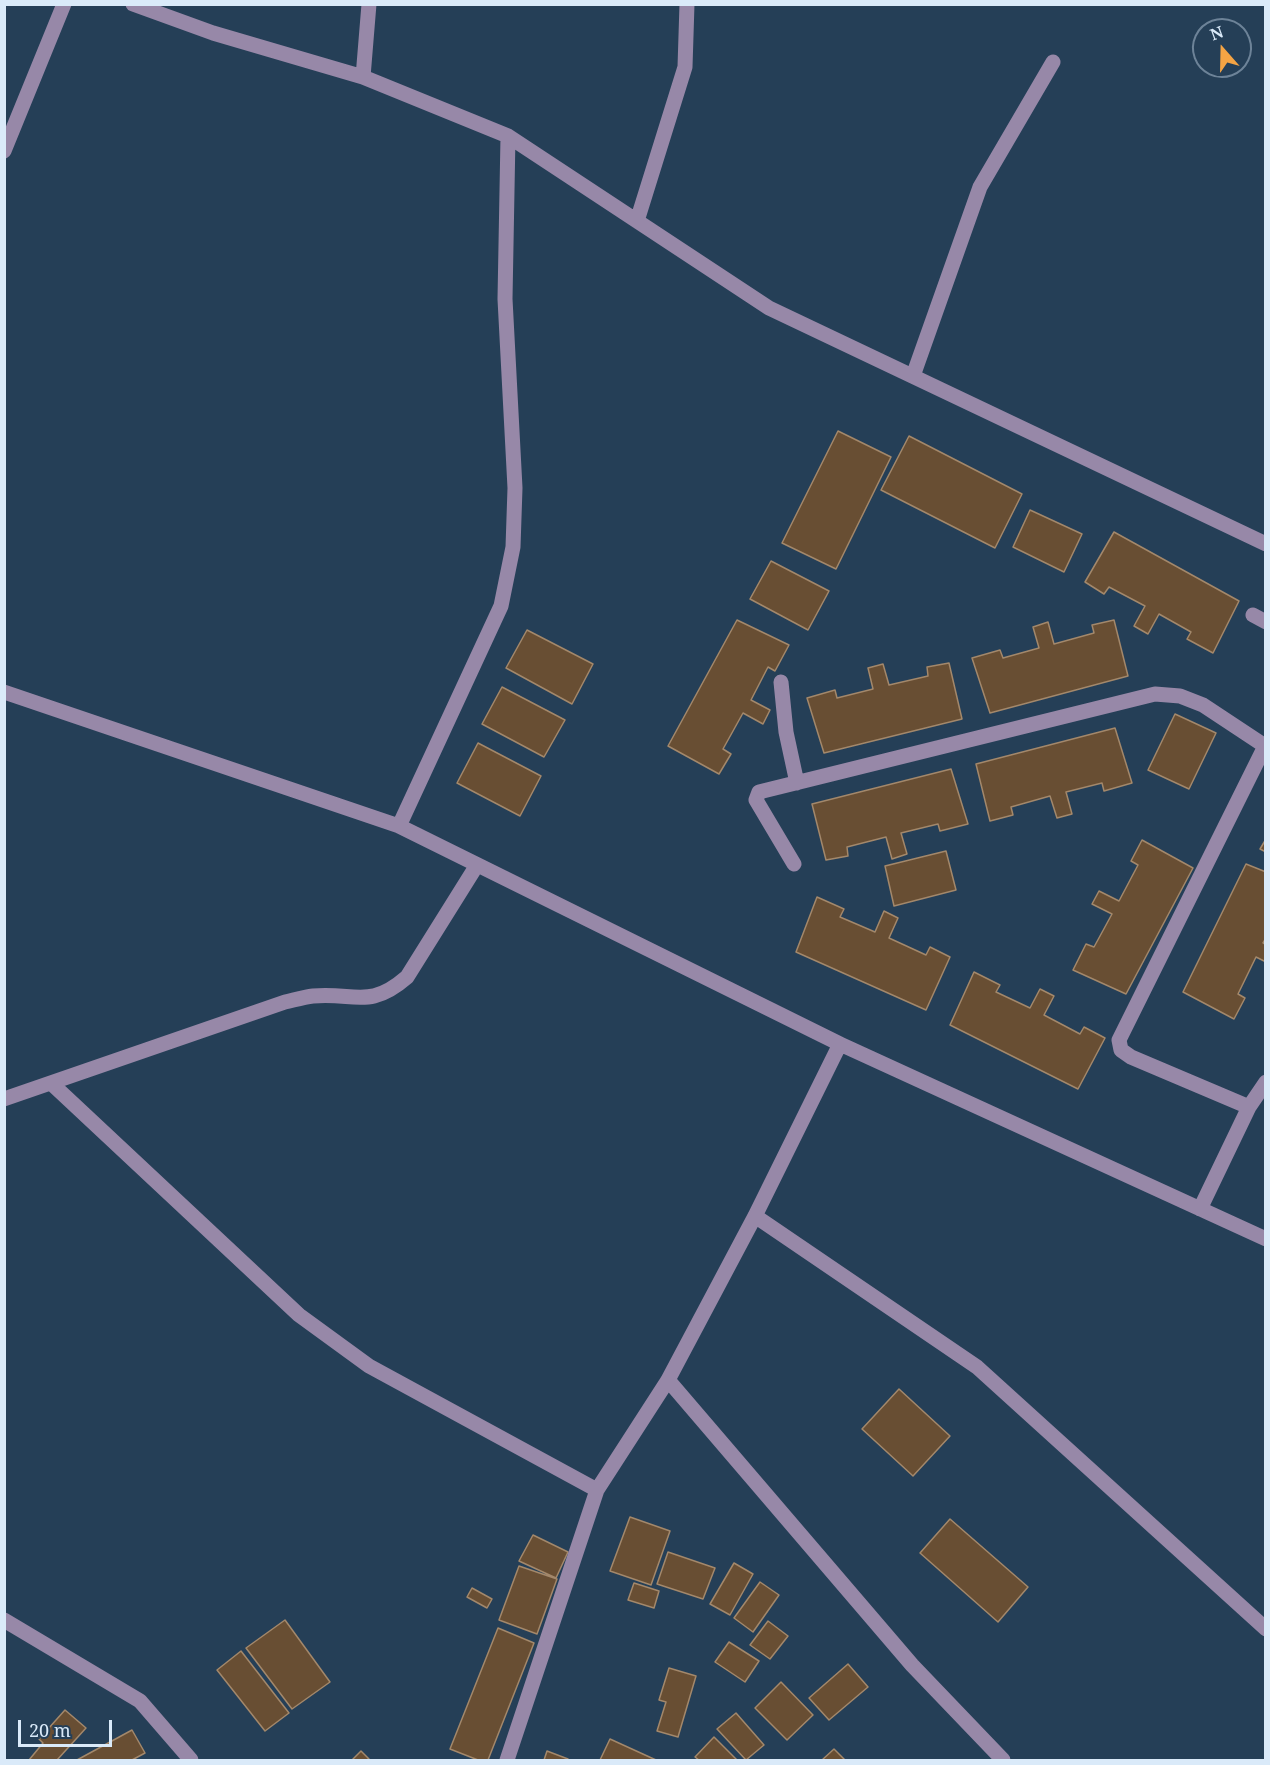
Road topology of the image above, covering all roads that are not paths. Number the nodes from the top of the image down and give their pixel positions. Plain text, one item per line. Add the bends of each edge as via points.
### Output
1 (64, 4) edge
2 (133, 4) edge
3 (369, 4) edge
4 (687, 4) edge
5 (1053, 62) dead end
6 (363, 77) junction
7 (508, 136) junction
8 (4, 151) edge
9 (637, 222) junction
10 (913, 376) junction
11 (1266, 543) edge
12 (782, 682) dead end
13 (4, 692) edge
14 (1265, 745) edge
15 (797, 783) junction
16 (399, 826) junction
17 (794, 864) dead end
18 (477, 865) junction
19 (840, 1044) junction
20 (1266, 1082) edge
21 (51, 1083) junction
22 (4, 1099) edge
23 (1249, 1107) junction
24 (1200, 1209) junction
25 (755, 1216) junction
26 (1266, 1239) edge
27 (668, 1380) junction
28 (597, 1490) junction
29 (4, 1620) edge
30 (1266, 1629) edge
31 (191, 1761) edge
32 (507, 1761) edge
33 (1003, 1761) edge

1 - 8 street
2 - 6 street via 213,33
3 - 6 street
4 - 9 street via 685,67
5 - 10 street via 980,187
6 - 7 street
7 - 9 street
7 - 16 street via 505,299 515,488 513,548 501,606
9 - 10 street via 769,308
10 - 11 street
12 - 15 street via 786,732
13 - 16 street
14 - 15 street via 1203,705 1180,696 1155,694
14 - 23 street via 1119,1040 1121,1050 1131,1057
15 - 17 street via 759,792 756,800
16 - 18 street
18 - 19 street
18 - 21 street via 407,977 392,990 374,997 314,996 285,1002
19 - 24 street
19 - 25 street
20 - 23 street
21 - 22 street
21 - 28 street via 299,1315 369,1366
23 - 24 street
24 - 26 street
25 - 27 street
25 - 30 street via 977,1367
27 - 28 street
27 - 33 street via 912,1665
28 - 32 street
29 - 31 street via 140,1701

